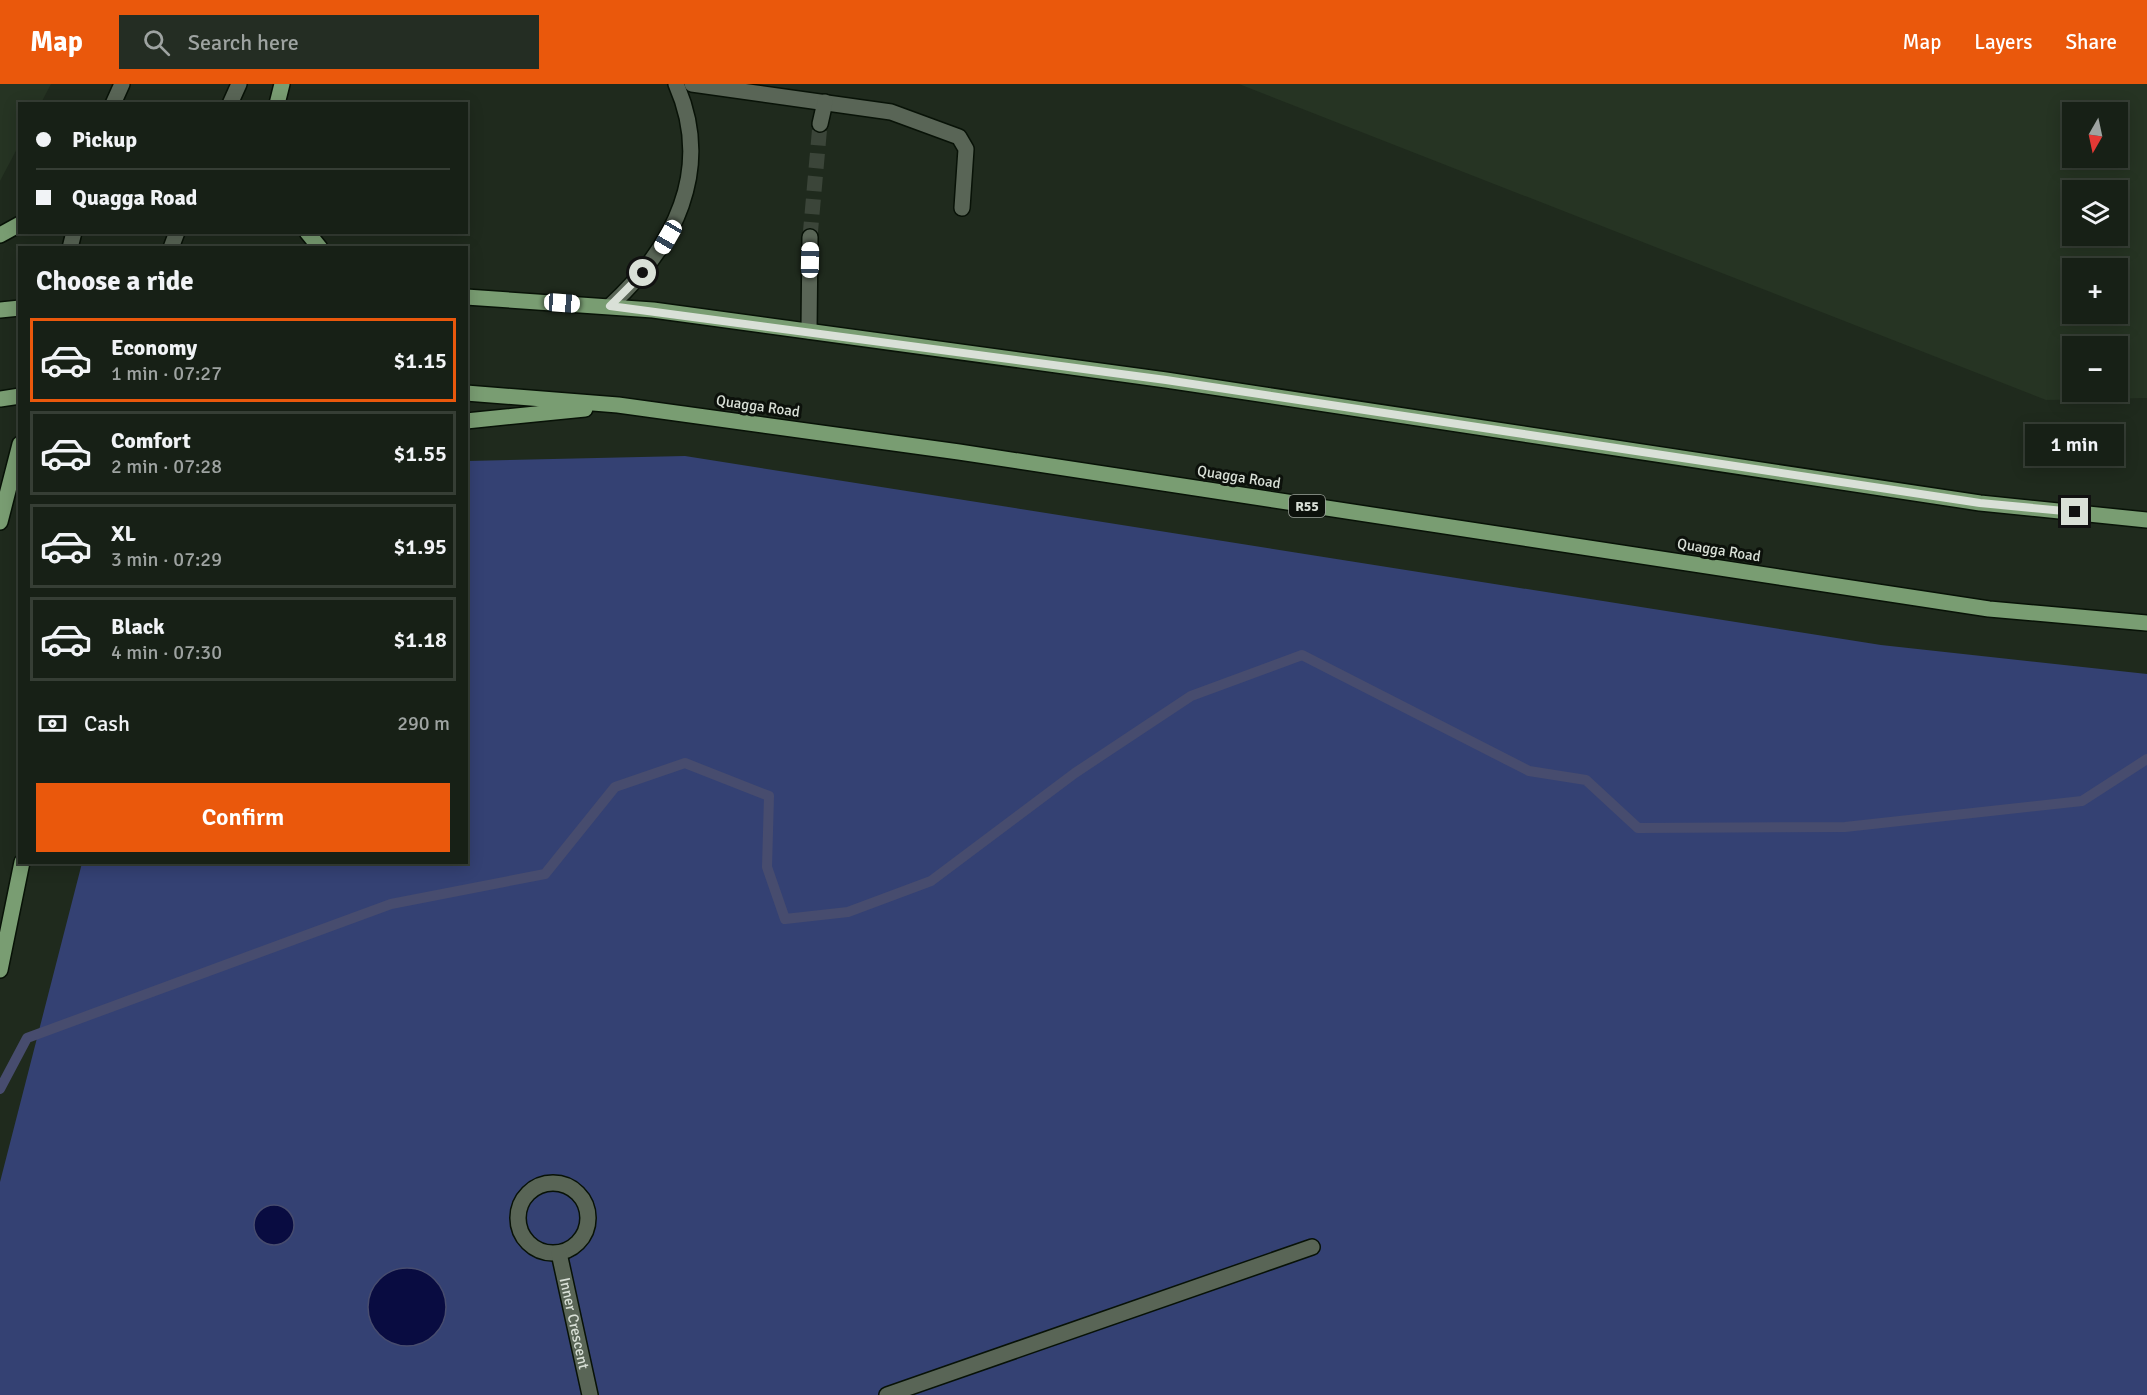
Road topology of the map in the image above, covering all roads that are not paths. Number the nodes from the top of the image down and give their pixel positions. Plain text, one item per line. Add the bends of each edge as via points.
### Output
1 (122, 84) edge
2 (239, 84) edge
3 (282, 84) edge
4 (676, 84) edge
5 (693, 84) edge
6 (114, 102) edge
7 (231, 102) edge
8 (278, 102) edge
9 (825, 102) junction
10 (820, 124) tunnel mouth
11 (962, 208) dead end
12 (18, 225) edge
13 (309, 234) edge
14 (0, 235) edge
15 (810, 237) tunnel mouth
16 (318, 246) edge
17 (468, 297) edge
18 (610, 306) junction
19 (18, 308) edge
20 (0, 310) edge
21 (809, 331) junction
22 (468, 393) edge
23 (18, 396) edge
24 (0, 399) edge
25 (618, 405) junction
26 (468, 421) edge
27 (18, 452) edge
28 (2147, 520) edge
29 (0, 522) edge
30 (2147, 623) edge
31 (22, 864) edge
32 (0, 970) edge
33 (1312, 1247) dead end
34 (559, 1253) junction
35 (590, 1395) edge
36 (887, 1395) edge

1 - 6 street
2 - 7 street
3 - 8 main road
4 - 18 street via 687,109 692,155 677,221 658,254
5 - 9 street
9 - 10 street
9 - 11 street via 891,112 959,137 966,149
12 - 14 main road
13 - 16 main road
15 - 21 street
17 - 18 main road
18 - 21 main road
19 - 20 main road
21 - 28 main road via 1166,380 1980,503
22 - 25 main road, Quagga Road / R55
23 - 24 main road
25 - 26 main road
25 - 30 main road, Quagga Road / R55 via 959,452 1989,609
27 - 29 main road
31 - 32 main road
33 - 36 street
34 - 34 street via 536,1249 526,1242 519,1226 519,1208 524,1198 543,1184 566,1185 576,1191 588,1211 582,1238
34 - 35 street, Inner Crescent

